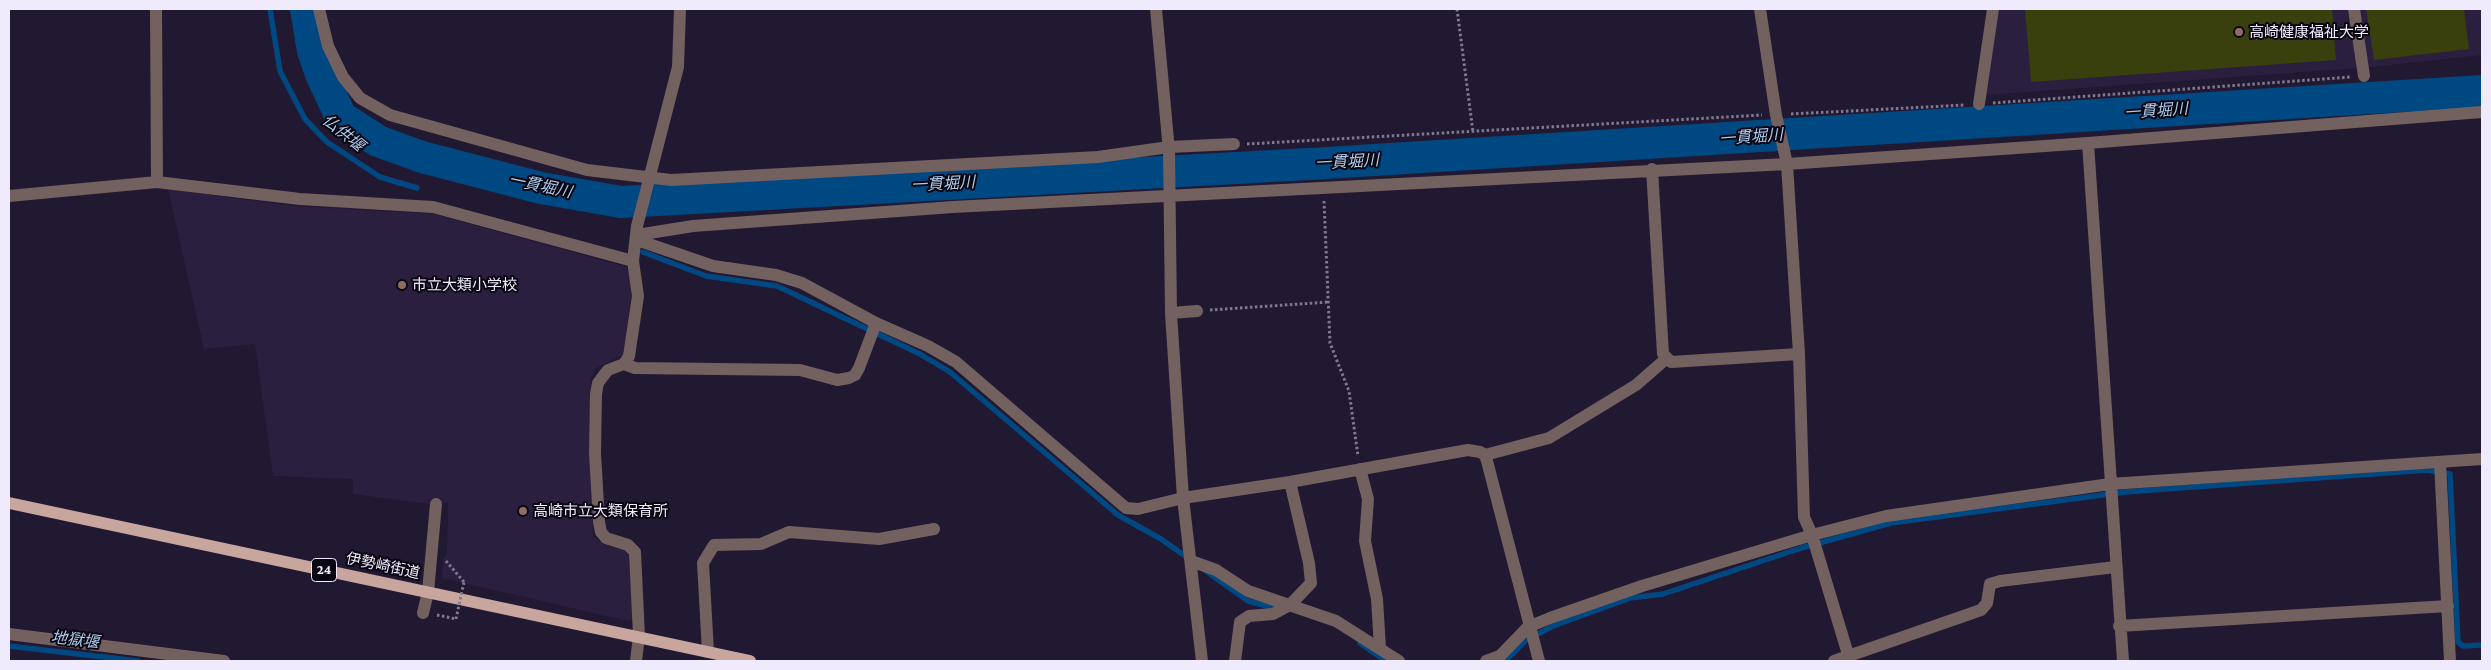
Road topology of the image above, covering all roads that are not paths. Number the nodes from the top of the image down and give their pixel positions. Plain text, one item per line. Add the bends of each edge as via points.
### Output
1 (156, 9) edge
2 (319, 9) edge
3 (680, 9) edge
4 (1156, 9) edge
5 (1760, 9) edge
6 (1993, 9) edge
7 (2354, 9) edge
8 (2364, 76) road end
9 (1979, 104) road end
10 (2482, 112) edge
11 (1234, 144) road end
12 (2088, 144) junction
13 (1169, 149) junction
14 (1786, 160) junction
15 (1652, 170) junction
16 (157, 182) junction
17 (649, 182) junction
18 (1171, 194) junction
19 (9, 196) edge
20 (637, 234) junction
21 (633, 261) junction
22 (1197, 311) road end
23 (1171, 313) junction
24 (876, 323) junction
25 (1799, 354) junction
26 (1667, 358) junction
27 (624, 364) junction
28 (1485, 455) junction
29 (2482, 459) edge
30 (2440, 462) junction
31 (1360, 469) junction
32 (1290, 482) junction
33 (2110, 484) junction
34 (1183, 498) junction
35 (9, 503) edge
36 (436, 504) dead end
37 (934, 529) dead end
38 (1812, 535) junction
39 (1191, 561) junction
40 (2115, 567) junction
41 (428, 592) junction
42 (1290, 605) junction
43 (2448, 606) junction
44 (423, 612) dead end
45 (1531, 626) junction
46 (2119, 626) junction
47 (9, 634) edge
48 (639, 636) junction
49 (1380, 648) junction
50 (708, 652) junction
51 (1850, 658) edge
52 (224, 661) edge
53 (636, 661) edge
54 (750, 661) edge
55 (1202, 661) edge
56 (1235, 661) edge
57 (1399, 661) edge
58 (1486, 661) edge
59 (1539, 661) edge
60 (1834, 661) edge
61 (2123, 661) edge
62 (2450, 661) edge

1 - 16 street
2 - 17 street via 328,46 343,77 360,98 390,115 587,170
3 - 17 street via 678,67
4 - 13 street
5 - 14 street
6 - 9 street
7 - 8 street
10 - 12 street
11 - 13 street
12 - 14 street
12 - 33 street
13 - 17 street via 1098,157
13 - 18 street
14 - 15 street
14 - 25 street
15 - 18 street
15 - 26 street via 1663,354
16 - 19 street
16 - 21 street via 300,200 433,207
17 - 20 street
18 - 20 street via 702,225
18 - 23 street
20 - 21 street
20 - 24 street via 713,266 776,275 802,284
21 - 27 street via 638,296 629,356
22 - 23 street
23 - 34 street
24 - 27 street via 855,375 837,380 800,370 635,368
24 - 34 street via 956,362 1126,508 1138,509
25 - 26 street via 1671,362
25 - 38 street via 1804,517
26 - 28 street via 1636,385 1549,438
27 - 48 street via 608,370 598,383 597,502 601,532 606,538 628,544 635,552
28 - 31 street via 1468,450
28 - 45 street
29 - 30 street
30 - 33 street
30 - 43 street
31 - 32 street
31 - 49 street via 1368,499 1364,541 1377,599
32 - 34 street
32 - 42 street via 1311,583
33 - 38 street via 1926,509
33 - 40 street
34 - 39 street
35 - 41 main road, 伊勢崎街道 / 24
36 - 41 street
37 - 50 street via 879,539 789,532 762,544 714,545 702,562
38 - 45 street via 1642,586
38 - 51 street
39 - 42 street via 1216,570 1248,591
39 - 55 street
40 - 46 street
40 - 51 street via 1990,584 1987,603 1981,610
41 - 44 street
41 - 48 main road, 伊勢崎街道 / 24
42 - 49 street via 1336,621
42 - 56 street via 1273,614 1249,616 1240,622
43 - 46 street
43 - 62 street
45 - 58 street via 1500,656
45 - 59 street
46 - 61 street
47 - 52 street
48 - 50 main road, 伊勢崎街道 / 24
48 - 53 street
49 - 57 street
50 - 54 main road, 伊勢崎街道 / 24
51 - 60 street

